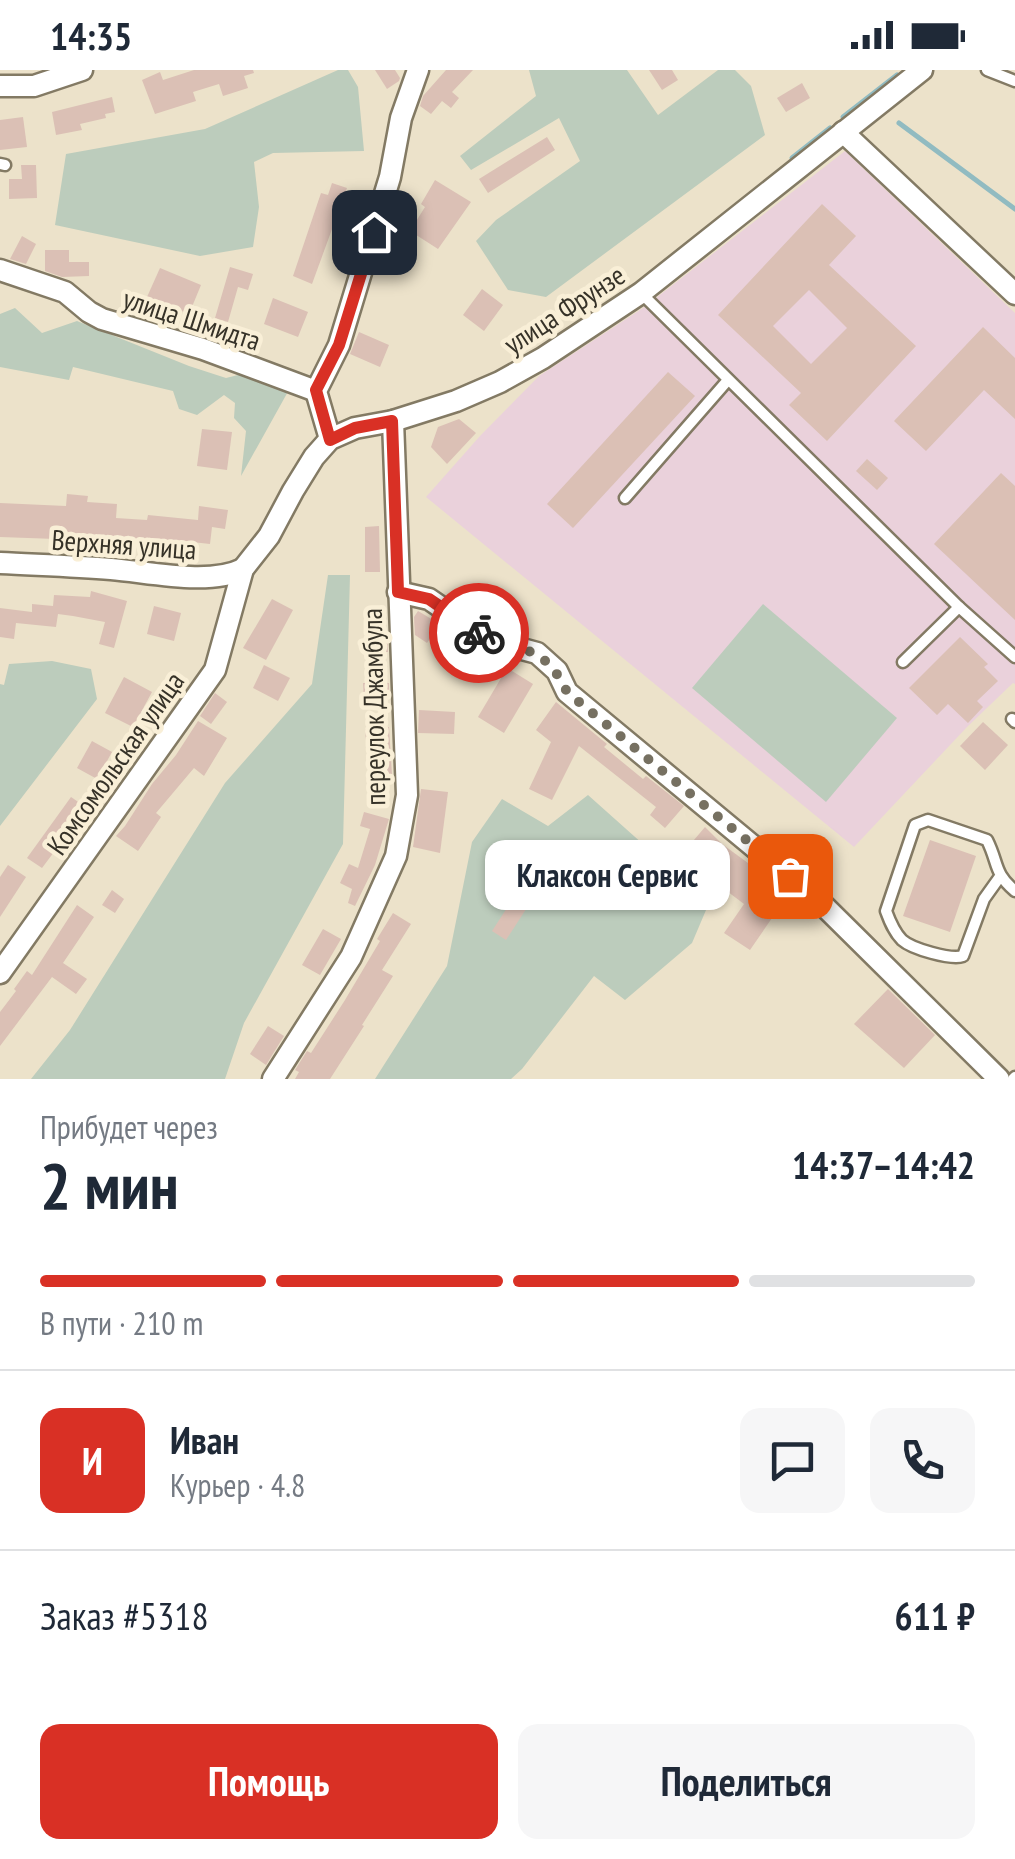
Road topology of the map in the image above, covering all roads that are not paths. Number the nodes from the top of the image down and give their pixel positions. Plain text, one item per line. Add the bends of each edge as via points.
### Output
1 (82, 70) edge
2 (418, 70) edge
3 (922, 70) edge
4 (987, 70) edge
5 (1015, 81) edge
6 (0, 86) edge
7 (843, 132) junction
8 (0, 270) edge
9 (641, 292) junction
10 (1015, 294) edge
11 (728, 380) junction
12 (316, 390) junction
13 (392, 421) junction
14 (330, 440) junction
15 (626, 498) dead end
16 (0, 563) edge
17 (243, 570) junction
18 (398, 592) junction
19 (959, 606) junction
20 (1015, 658) edge
21 (903, 662) dead end
22 (999, 878) junction
23 (1015, 892) edge
24 (0, 973) edge
25 (274, 1079) edge
26 (999, 1079) edge

1 - 6 street via 34,86
2 - 12 street via 339,345
3 - 7 street, улица Фрунзе
4 - 5 lane
7 - 9 street, улица Фрунзе
7 - 10 street
8 - 12 street, улица Шмидта via 65,292 102,319
9 - 11 lane
9 - 13 street, улица Фрунзе via 500,382
11 - 15 lane
11 - 19 lane
12 - 14 street
13 - 14 street, улица Фрунзе
13 - 18 street, переулок Джамбула
14 - 17 street
16 - 17 street, Верхняя улица via 195,578
17 - 24 street, Комсомольская улица via 215,670
18 - 25 street, переулок Джамбула via 407,795 396,856 351,957
18 - 26 street via 429,599 496,642 536,653 557,671 567,692 818,900
19 - 20 lane
19 - 21 lane
22 - 22 lane via 987,840 928,820 915,825 886,911 890,924 905,943 963,956
22 - 23 lane

